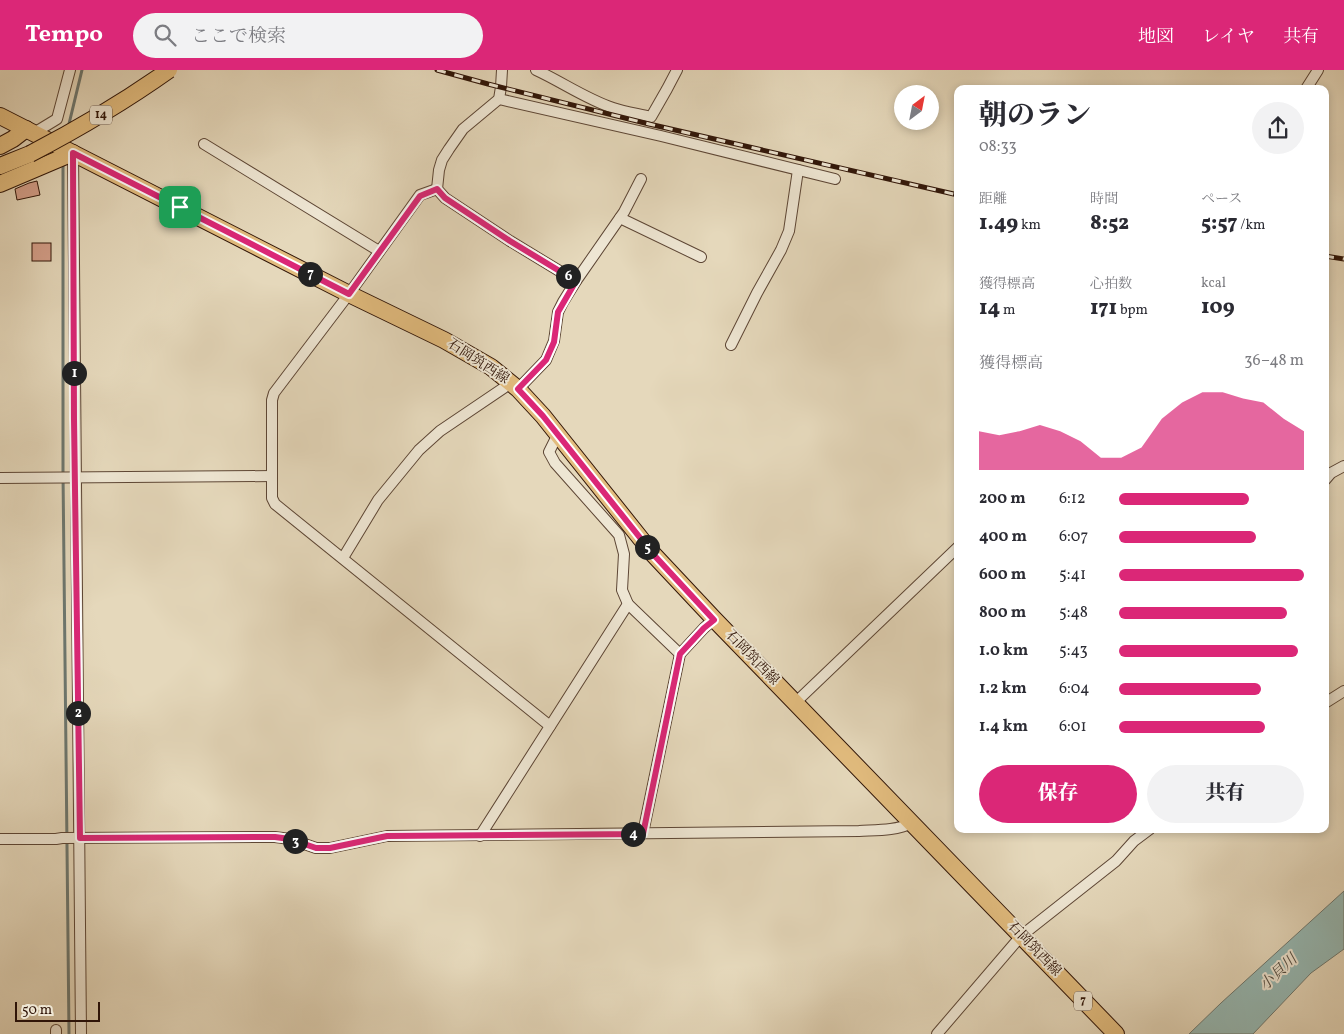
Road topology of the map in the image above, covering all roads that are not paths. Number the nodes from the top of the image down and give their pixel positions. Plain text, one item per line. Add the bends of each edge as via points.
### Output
1 (70, 70) edge
2 (169, 70) edge
3 (502, 70) edge
4 (536, 70) edge
5 (677, 70) edge
6 (1318, 70) edge
7 (1309, 85) edge
8 (499, 99) junction
9 (0, 116) edge
10 (30, 131) junction
11 (204, 144) dead end
12 (0, 146) edge
13 (73, 153) junction
14 (0, 166) edge
15 (798, 170) junction
16 (641, 179) dead end
17 (835, 179) dead end
18 (0, 184) edge
19 (437, 189) junction
20 (620, 218) junction
21 (379, 251) junction
22 (701, 257) dead end
23 (576, 281) junction
24 (349, 294) junction
25 (731, 345) dead end
26 (515, 386) junction
27 (558, 434) junction
28 (1344, 466) edge
29 (1329, 475) edge
30 (272, 476) junction
31 (0, 478) edge
32 (72, 478) junction
33 (954, 551) edge
34 (343, 558) junction
35 (628, 604) junction
36 (714, 620) junction
37 (680, 654) junction
38 (1344, 690) edge
39 (1329, 700) edge
40 (795, 703) junction
41 (550, 726) junction
42 (912, 823) junction
43 (1145, 833) edge
44 (643, 834) junction
45 (480, 836) junction
46 (77, 838) junction
47 (0, 839) edge
48 (1021, 936) junction
49 (81, 1034) edge
50 (937, 1034) edge
51 (1116, 1034) edge

1 - 10 street via 57,120
2 - 14 main road, 14, bridge via 76,130
3 - 8 street
4 - 5 street via 614,109 651,116
6 - 7 street
8 - 15 street
8 - 19 street via 463,129 449,149 439,170
9 - 10 main road, 石岡筑西線 / 7
10 - 12 main road
10 - 13 main road, 石岡筑西線 / 7
11 - 21 street
13 - 18 main road
13 - 24 main road, 石岡筑西線 / 7
13 - 32 street
15 - 17 street
15 - 25 street via 788,231 781,250
16 - 20 street
19 - 21 street via 420,196
19 - 23 street via 445,198
20 - 22 street
20 - 23 street
21 - 24 street
23 - 26 street via 558,312 554,342 546,360
24 - 26 main road, 石岡筑西線 / 7 via 460,349
24 - 30 street via 274,393
26 - 27 main road, 石岡筑西線 / 7
26 - 34 street via 440,431 419,450 378,500
27 - 35 street via 549,452 555,463 619,534 624,554 622,590
27 - 36 main road, 石岡筑西線 / 7 via 653,554
28 - 29 street
30 - 32 street
30 - 34 street via 275,504
31 - 32 street
32 - 46 street
33 - 40 street
34 - 41 street
35 - 37 street
35 - 41 street
36 - 37 street
36 - 40 main road, 石岡筑西線 / 7
37 - 44 street
38 - 39 street
40 - 42 main road, 石岡筑西線 / 7
41 - 45 street
42 - 44 street via 891,829 859,831
42 - 48 main road, 石岡筑西線 / 7
43 - 48 street via 1116,861
44 - 45 street
45 - 46 street via 387,836 330,848 316,848 275,837
46 - 47 street
46 - 49 street
48 - 50 street
48 - 51 main road, 石岡筑西線 / 7

